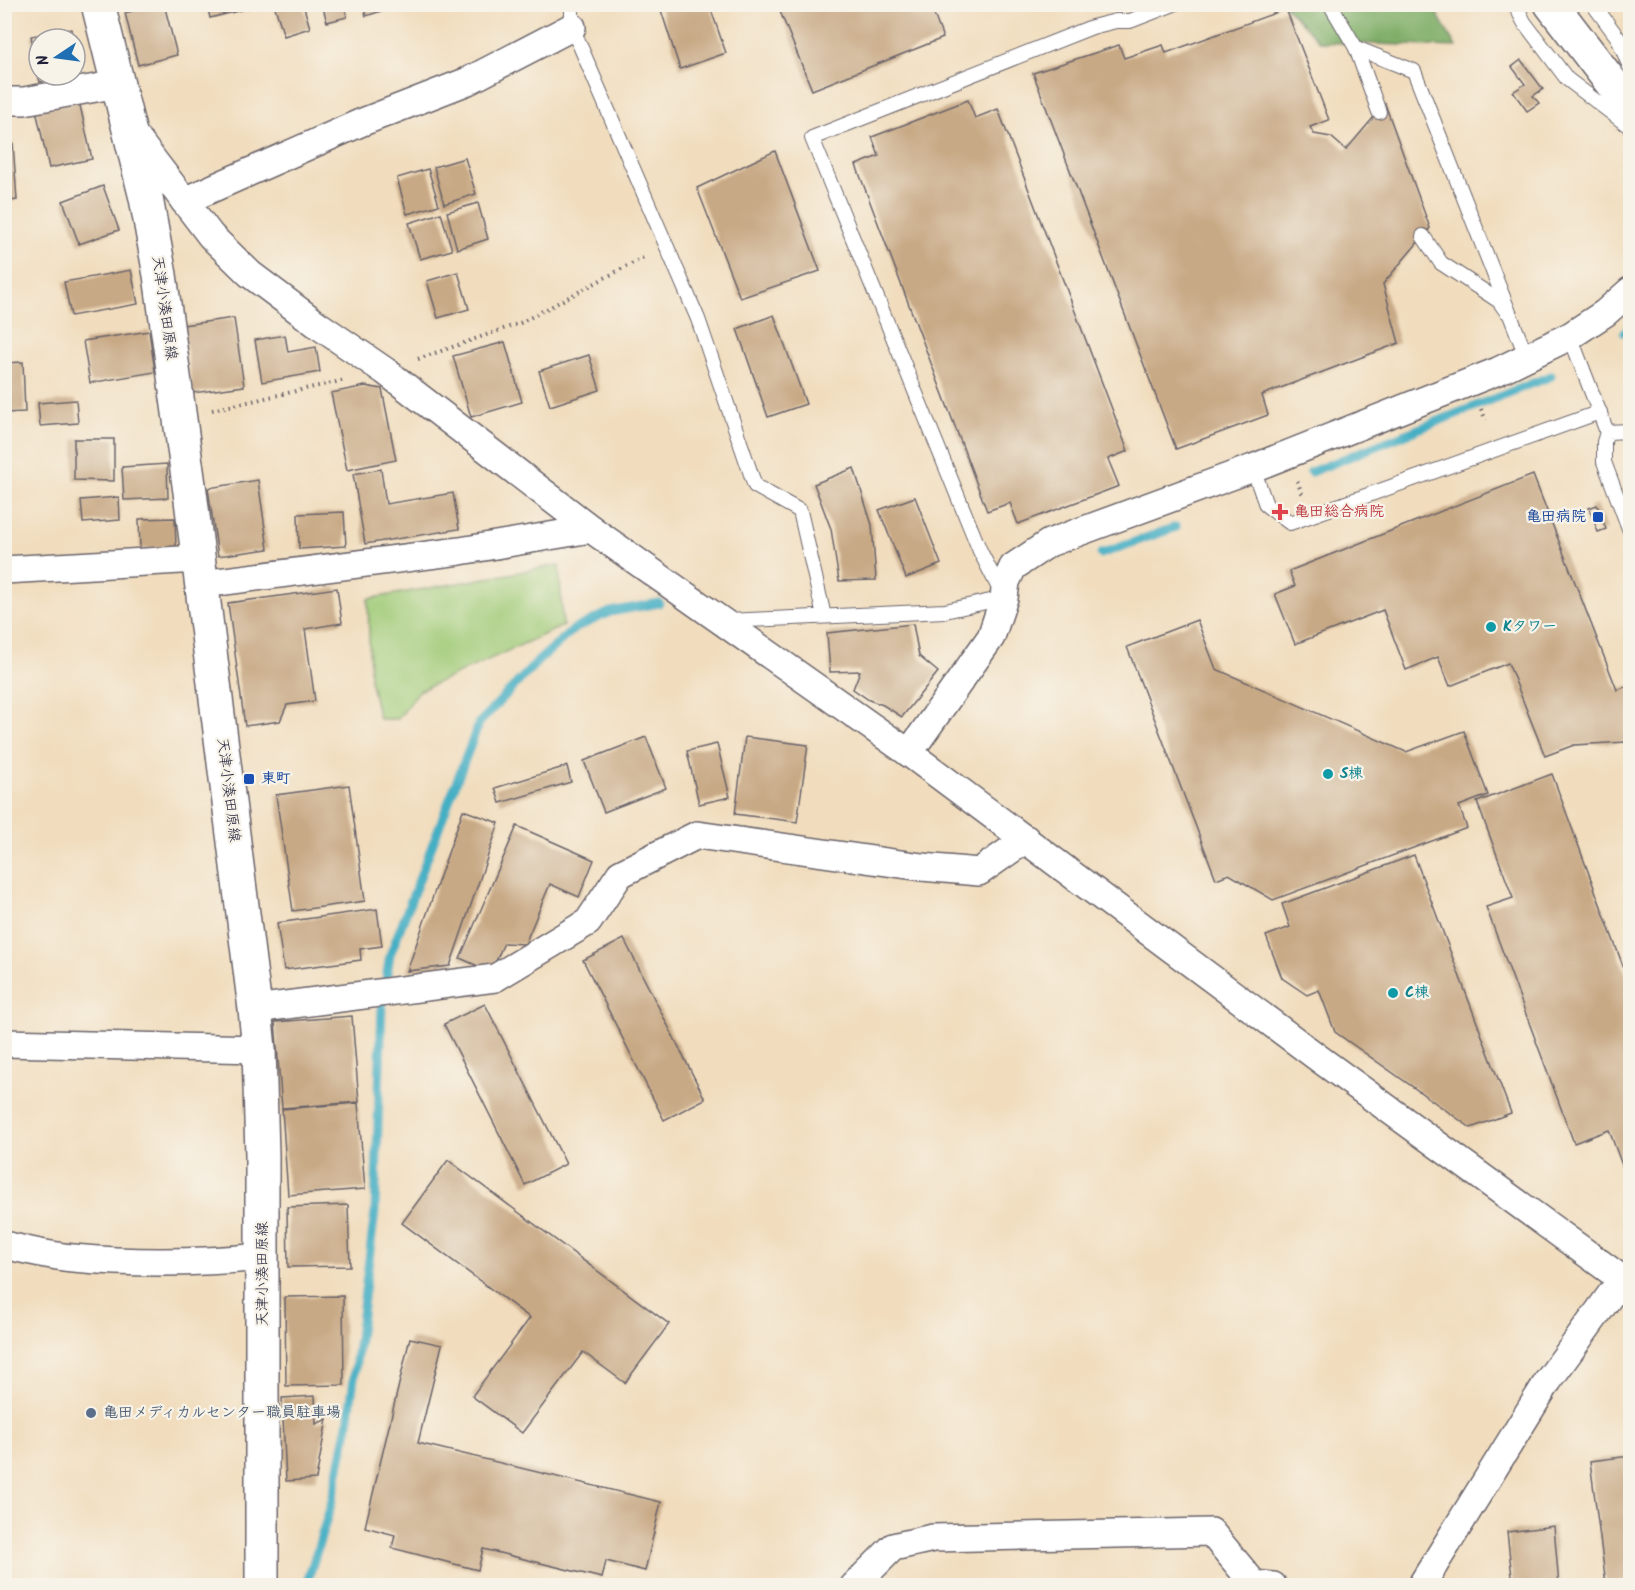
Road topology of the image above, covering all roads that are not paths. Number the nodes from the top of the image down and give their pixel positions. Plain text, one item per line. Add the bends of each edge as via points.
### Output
1 (98, 4) edge
2 (1174, 4) edge
3 (1330, 4) edge
4 (1515, 4) edge
5 (1551, 4) edge
6 (1593, 4) edge
7 (572, 16) edge
8 (1356, 48) junction
9 (1630, 67) edge
10 (118, 84) junction
11 (4, 101) edge
12 (1630, 107) edge
13 (1378, 112) dead end
14 (128, 127) junction
15 (1630, 127) edge
16 (184, 201) junction
17 (1423, 236) dead end
18 (1630, 291) edge
19 (1515, 322) junction
20 (1570, 336) junction
21 (1527, 358) junction
22 (1600, 412) junction
23 (1630, 431) edge
24 (1607, 432) junction
25 (1253, 468) junction
26 (591, 529) junction
27 (1630, 531) edge
28 (4, 570) edge
29 (200, 571) junction
30 (1004, 598) junction
31 (713, 616) junction
32 (824, 616) junction
33 (909, 753) junction
34 (1026, 839) junction
35 (255, 1009) junction
36 (4, 1043) edge
37 (259, 1049) junction
38 (4, 1245) edge
39 (263, 1257) junction
40 (1626, 1282) edge
41 (262, 1586) edge
42 (854, 1586) edge
43 (1273, 1586) edge
44 (1421, 1586) edge

1 - 10 main road, 天津小湊田原線
2 - 30 lane via 1130,21 1092,27 812,138 976,541
3 - 8 lane
4 - 15 lane via 1567,79
5 - 12 main road
6 - 9 lane via 1618,38
7 - 16 street via 468,81 360,123
7 - 32 lane via 698,319 755,486 800,511
8 - 13 lane
8 - 19 lane via 1414,71
10 - 11 street
10 - 14 main road, 天津小湊田原線
14 - 16 street
14 - 29 main road, 天津小湊田原線 via 160,275
16 - 26 street via 211,236 250,274 385,371
17 - 19 lane via 1441,264 1498,301
18 - 20 street
19 - 21 lane
20 - 21 street
20 - 22 lane
21 - 25 street
22 - 24 lane
22 - 25 lane via 1290,523 1266,505
23 - 24 lane
24 - 27 lane via 1604,462
25 - 30 street via 1049,543 1013,567
26 - 29 street via 460,551
26 - 31 street
28 - 29 street
29 - 35 main road, 天津小湊田原線
30 - 32 lane via 945,611
30 - 33 street via 991,638
31 - 32 lane
31 - 33 street
33 - 34 street
34 - 35 street via 979,872 698,835 620,874 588,922 495,978
34 - 40 street
35 - 37 main road, 天津小湊田原線
36 - 37 street
37 - 39 main road, 天津小湊田原線
38 - 39 street via 71,1258 133,1261 207,1262
39 - 41 main road, 天津小湊田原線
40 - 44 street via 1548,1381
42 - 43 street via 893,1547 933,1538 1211,1532 1254,1584

